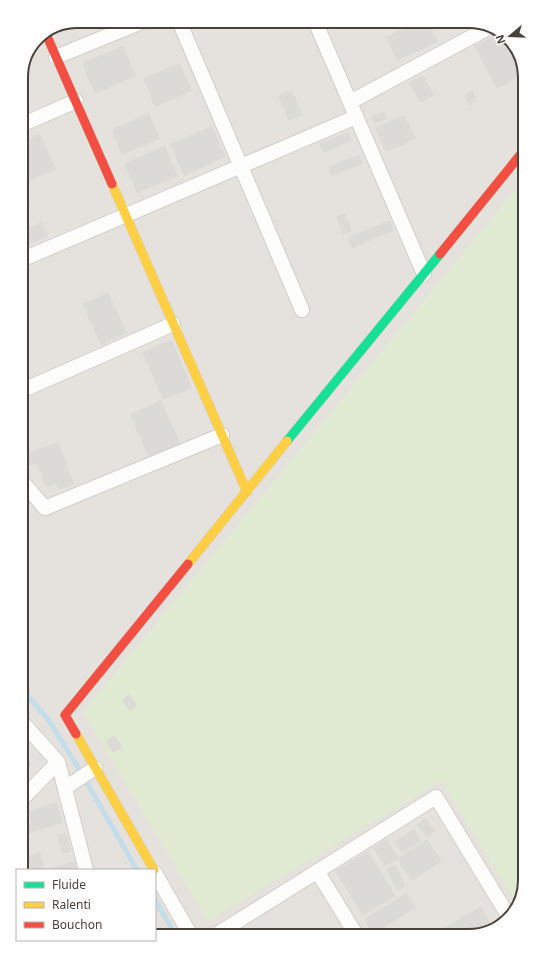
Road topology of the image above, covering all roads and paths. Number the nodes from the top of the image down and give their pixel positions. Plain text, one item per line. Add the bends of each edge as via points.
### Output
1 (127, 28) edge
2 (182, 28) edge
3 (317, 28) edge
4 (483, 30) edge
5 (48, 38) edge
6 (56, 57) junction
7 (76, 101) junction
8 (350, 102) junction
9 (356, 117) junction
10 (28, 121) edge
11 (518, 158) edge
12 (240, 166) junction
13 (126, 215) junction
14 (28, 257) edge
15 (424, 274) junction
16 (302, 310) dead end
17 (174, 324) junction
18 (28, 388) edge
19 (222, 435) junction
20 (28, 488) edge
21 (247, 492) junction
22 (28, 729) edge
23 (58, 762) junction
24 (95, 768) junction
25 (64, 788) junction
26 (28, 793) edge
27 (86, 869) edge
28 (153, 869) edge
29 (317, 871) junction
30 (156, 875) edge
31 (506, 912) edge
32 (187, 929) edge
33 (225, 929) edge
34 (353, 929) edge

1 - 6 street
2 - 12 street
3 - 8 street
4 - 8 street
5 - 6 street
6 - 7 street
7 - 10 street
7 - 13 street
8 - 9 street
9 - 12 street
9 - 15 street
11 - 15 street
12 - 13 street
12 - 16 street
13 - 14 street
13 - 17 street
15 - 21 street
17 - 18 street
17 - 19 street
19 - 20 street via 45,508
19 - 21 street
21 - 24 street via 65,715
22 - 23 street
23 - 25 street
23 - 26 street
24 - 25 street
24 - 28 street
25 - 27 street
29 - 31 street via 436,797
29 - 33 street
29 - 34 street
30 - 32 street

